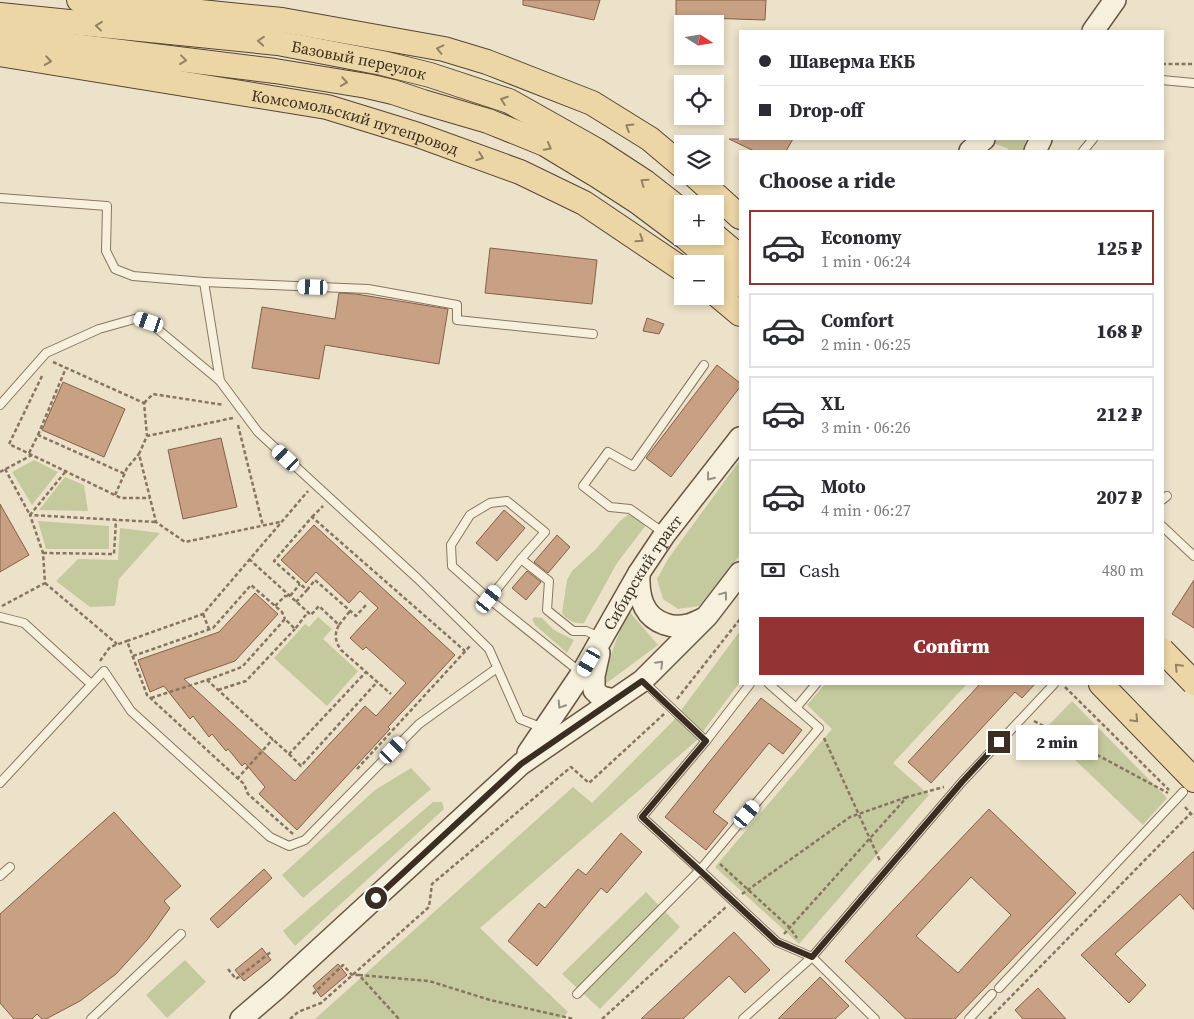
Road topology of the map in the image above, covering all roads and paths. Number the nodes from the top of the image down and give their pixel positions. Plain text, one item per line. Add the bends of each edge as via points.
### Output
1 (79, 0) edge
2 (1115, 0) edge
3 (108, 1) edge
4 (0, 15) edge
5 (1094, 30) edge
6 (0, 37) edge
7 (0, 54) edge
8 (1164, 64) edge
9 (1194, 64) edge
10 (1164, 80) edge
11 (1194, 83) edge
12 (983, 140) edge
13 (1092, 140) edge
14 (971, 150) edge
15 (1084, 150) edge
16 (674, 159) edge
17 (705, 185) edge
18 (0, 198) edge
19 (674, 205) edge
20 (739, 216) edge
21 (674, 229) edge
22 (724, 244) edge
23 (693, 245) edge
24 (739, 256) edge
25 (674, 264) edge
26 (204, 282) junction
27 (739, 284) edge
28 (724, 301) edge
29 (739, 313) edge
30 (593, 334) dead end
31 (49, 361) dead end
32 (704, 365) dead end
33 (66, 368) junction
34 (45, 369) dead end
35 (220, 381) junction
36 (144, 403) junction
37 (0, 405) edge
38 (224, 405) dead end
39 (230, 411) dead end
40 (236, 417) junction
41 (38, 434) junction
42 (147, 436) junction
43 (739, 439) edge
44 (31, 454) junction
45 (139, 454) junction
46 (5, 469) junction
47 (66, 471) junction
48 (0, 472) edge
49 (125, 474) junction
50 (314, 484) junction
51 (115, 495) junction
52 (150, 498) junction
53 (330, 498) junction
54 (30, 515) junction
55 (312, 517) junction
56 (116, 520) junction
57 (156, 522) junction
58 (281, 522) junction
59 (263, 526) junction
60 (1164, 528) edge
61 (665, 534) junction
62 (43, 553) junction
63 (1194, 556) edge
64 (250, 559) junction
65 (521, 559) junction
66 (639, 573) junction
67 (739, 574) edge
68 (46, 583) junction
69 (300, 584) junction
70 (307, 590) junction
71 (290, 596) junction
72 (489, 599) junction
73 (296, 602) junction
74 (366, 605) dead end
75 (276, 606) junction
76 (0, 607) edge
77 (350, 611) junction
78 (308, 612) junction
79 (203, 614) junction
80 (707, 616) junction
81 (0, 617) edge
82 (284, 619) junction
83 (739, 619) edge
84 (339, 625) junction
85 (209, 629) junction
86 (294, 629) junction
87 (478, 637) junction
88 (602, 638) junction
89 (127, 641) junction
90 (117, 644) junction
91 (465, 651) junction
92 (1164, 652) edge
93 (132, 656) junction
94 (497, 668) junction
95 (104, 671) junction
96 (366, 672) junction
97 (582, 673) junction
98 (207, 680) junction
99 (642, 681) junction
100 (377, 682) junction
101 (1194, 683) edge
102 (91, 684) junction
103 (749, 685) edge
104 (770, 685) edge
105 (815, 685) edge
106 (1053, 685) edge
107 (1063, 685) edge
108 (1102, 685) edge
109 (218, 690) junction
110 (391, 694) dead end
111 (151, 698) junction
112 (614, 700) junction
113 (670, 708) junction
114 (796, 708) junction
115 (1024, 716) junction
116 (819, 728) junction
117 (545, 729) junction
118 (273, 739) junction
119 (706, 741) junction
120 (290, 754) junction
121 (521, 764) junction
122 (354, 772) dead end
123 (237, 778) junction
124 (962, 782) junction
125 (0, 783) edge
126 (1188, 786) edge
127 (907, 796) junction
128 (1176, 797) junction
129 (1191, 813) junction
130 (858, 814) junction
131 (1194, 817) edge
132 (296, 836) dead end
133 (870, 838) junction
134 (711, 856) junction
135 (10, 867) dead end
136 (700, 870) junction
137 (884, 872) junction
138 (0, 876) edge
139 (748, 890) junction
140 (733, 900) junction
141 (790, 928) junction
142 (182, 934) dead end
143 (777, 942) junction
144 (272, 951) dead end
145 (812, 957) junction
146 (228, 969) dead end
147 (352, 975) junction
148 (359, 975) junction
149 (999, 988) dead end
150 (313, 994) dead end
151 (577, 994) dead end
152 (992, 994) dead end
153 (91, 1019) edge
154 (241, 1019) edge
155 (290, 1019) edge
156 (399, 1019) edge
157 (574, 1019) edge
158 (602, 1019) edge
159 (743, 1019) edge
160 (876, 1019) edge
161 (969, 1019) edge
162 (989, 1019) edge

1 - 3 main road
2 - 5 main road
16 -> 3 main road via 650,139 592,103 487,62 444,49 282,20
19 -> 4 main road, Базовый переулок via 596,150 508,101 430,75 278,43
6 -> 21 main road, Базовый переулок via 275,71 393,92 488,121 545,144 638,202
7 -> 25 main road, Комсомольский путепровод via 327,107 418,135 520,172 584,203
8 - 9 path
10 - 11 lane
12 - 14 main road
13 - 15 lane
17 - 20 main road
18 - 26 lane via 107,206 106,251 115,269 133,276
22 - 24 main road
23 - 27 main road, Базовый переулок
26 - 30 lane via 368,289 457,305 457,320
26 - 35 lane
28 - 29 main road
31 - 33 path
32 - 61 lane via 633,466 608,452 583,486 610,507 630,509
33 - 36 path
33 - 41 path
34 - 44 path via 9,444
35 - 37 lane via 149,322 138,318 99,329 46,353
35 - 50 lane via 258,432
36 - 38 path via 153,394
36 - 42 path
39 - 40 path
40 - 42 path
40 - 59 path
41 - 44 path
41 - 49 path
42 - 45 path
43 -> 61 main road, Сибирский тракт
44 - 46 path
44 - 47 path
45 - 49 path
45 - 52 path
46 - 48 path
46 - 54 path
47 - 51 path
47 - 54 path
49 - 51 path
50 - 53 lane
50 - 58 path
51 - 52 path
52 - 57 path
53 - 55 path
53 - 87 lane
54 - 56 path
54 - 62 path
55 - 69 path via 274,561
55 - 91 path
56 - 57 path
56 - 62 path via 114,554
57 - 59 path via 185,542
58 - 59 path
58 - 64 path
60 - 63 lane
61 - 66 main road, Сибирский тракт
62 - 68 path
64 - 71 path
64 - 79 path
65 - 72 lane
65 - 72 lane via 545,532 507,502 490,502 470,514 451,545 452,566
65 - 88 lane via 549,580 547,610 573,631 586,631
66 - 80 main road via 640,596 651,617 673,627 688,625
66 - 88 main road, Сибирский тракт
80 -> 67 main road, Сибирский тракт
68 - 76 path
68 - 90 path
69 - 70 path
69 - 71 path
70 - 73 path
70 - 77 path via 316,580
71 - 73 path
71 - 75 path via 285,596
72 - 97 lane
73 - 78 path
74 - 77 path via 356,616
75 - 82 path
75 - 85 path via 251,585
77 - 84 path
78 - 84 path via 311,615 319,606
78 - 86 path
79 - 85 path
79 - 89 path
99 -> 80 main road, Сибирский тракт
81 - 102 lane via 24,622
82 - 86 path
82 - 98 path via 242,667
83 - 113 path
84 - 96 path via 335,632 336,642
85 - 93 path
86 - 109 path via 246,681
87 - 91 path
87 - 94 lane via 490,648
88 - 97 main road, Сибирский тракт
88 - 112 main road via 594,690 601,697
89 - 90 path
89 - 93 path
90 - 95 path via 99,660
91 - 122 path
101 -> 92 main road, bridge
93 - 111 path
94 - 95 lane via 419,724 304,840 289,846 270,836 131,711
94 - 117 lane via 520,719
95 - 102 lane
96 - 100 path
96 - 120 path
97 -> 117 main road, Сибирский тракт
98 - 109 path
98 - 111 path
99 - 112 main road, Сибирский тракт
99 - 113 lane
100 - 110 path
100 - 120 path via 301,766
102 - 125 lane
103 - 119 lane
104 - 114 lane
105 - 114 lane
106 - 115 lane
107 - 128 path
108 -> 126 main road
109 - 118 path
111 - 123 path
112 - 121 main road, Сибирский тракт
113 - 119 lane
113 - 147 path via 588,783 571,767 432,884 429,907
114 - 116 lane
115 - 124 lane
115 - 128 path
116 - 130 path
116 - 134 lane
117 - 121 main road, Сибирский тракт
118 - 120 path
118 - 123 path
119 - 136 lane via 642,817
121 - 154 main road, Сибирский тракт
123 - 132 path via 248,794
124 - 127 path
124 - 137 lane
126 - 128 lane
127 - 130 path
127 - 133 path
128 - 129 path
128 - 149 lane
129 - 131 path
129 - 162 path
130 - 133 path
130 - 139 path
133 - 137 path
133 - 141 path
134 - 136 lane
134 - 139 path
135 - 138 lane
136 - 140 lane
136 - 151 lane
137 - 145 lane
139 - 140 path
139 - 141 path
140 - 143 lane
140 - 158 path
141 - 143 path
141 - 145 path
142 - 153 lane
143 - 145 lane
144 - 146 path via 236,979
145 - 159 lane
145 - 160 lane
147 - 148 path
147 - 150 path via 343,965
147 - 155 path via 321,1003 298,1012
148 - 156 path
148 - 157 path via 429,981 490,1000
152 - 161 lane

